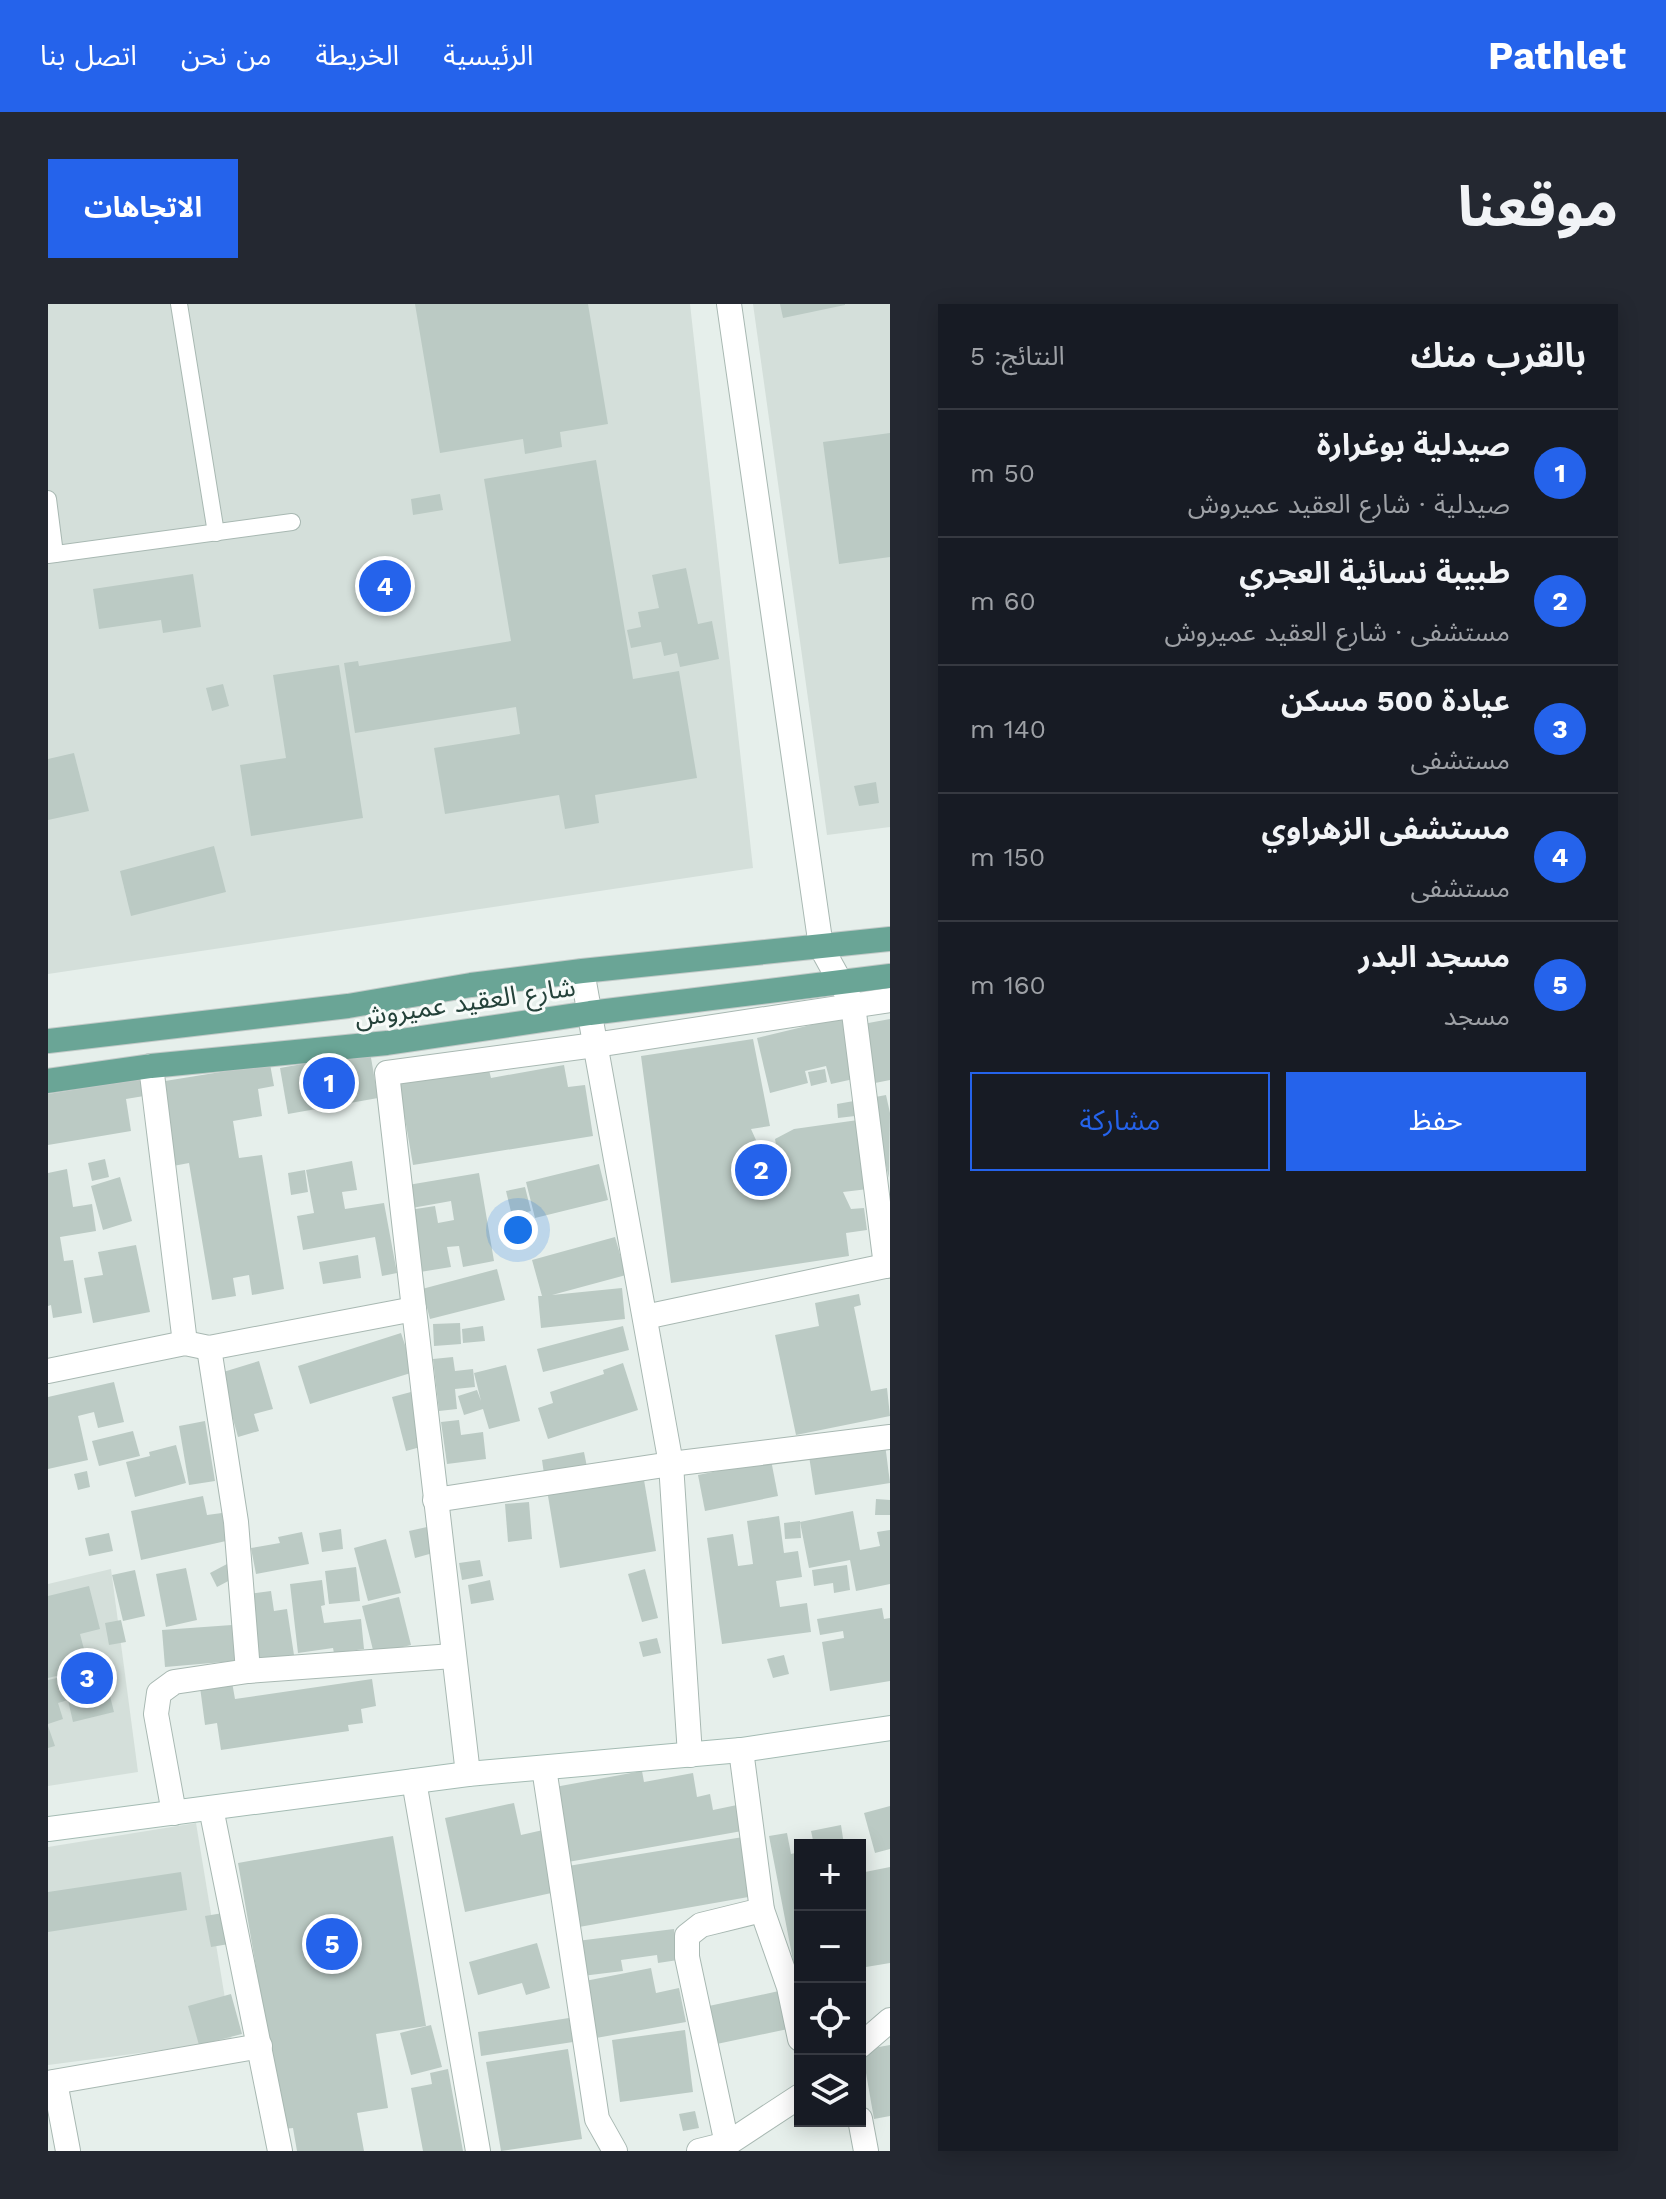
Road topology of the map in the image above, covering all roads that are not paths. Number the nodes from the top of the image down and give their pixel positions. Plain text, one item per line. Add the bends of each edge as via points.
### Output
1 (179, 304) edge
2 (729, 304) edge
3 (48, 499) edge
4 (292, 522) dead end
5 (216, 533) junction
6 (51, 554) edge
7 (890, 939) edge
8 (821, 947) junction
9 (582, 971) junction
10 (890, 976) edge
11 (842, 982) junction
12 (890, 1000) edge
13 (853, 1005) junction
14 (590, 1013) junction
15 (48, 1041) edge
16 (387, 1043) junction
17 (595, 1045) junction
18 (151, 1066) junction
19 (387, 1073) junction
20 (48, 1081) edge
21 (888, 1266) edge
22 (414, 1309) junction
23 (645, 1317) junction
24 (197, 1346) junction
25 (48, 1371) edge
26 (890, 1437) edge
27 (671, 1464) junction
28 (435, 1500) junction
29 (453, 1656) junction
30 (248, 1671) junction
31 (890, 1728) edge
32 (741, 1750) junction
33 (690, 1755) junction
34 (544, 1768) junction
35 (468, 1774) junction
36 (414, 1781) junction
37 (211, 1808) junction
38 (174, 1813) junction
39 (48, 1829) edge
40 (762, 1910) junction
41 (794, 2011) edge
42 (890, 2020) edge
43 (866, 2041) edge
44 (260, 2046) junction
45 (52, 2082) edge
46 (794, 2100) edge
47 (862, 2127) edge
48 (727, 2144) junction
49 (68, 2151) edge
50 (280, 2151) edge
51 (478, 2151) edge
52 (615, 2151) edge
53 (699, 2151) edge
54 (866, 2151) edge

1 - 5 lane
2 - 8 street
3 - 6 lane
4 - 5 lane
5 - 6 lane
7 - 8 main road, شارع العقيد عميروش
8 - 9 main road, شارع العقيد عميروش
8 - 11 street
9 - 14 street
9 - 15 main road, شارع العقيد عميروش via 348,1006
10 - 11 main road, شارع العقيد عميروش
11 - 13 street
11 - 14 main road, شارع العقيد عميروش
12 - 13 street
13 - 17 street
13 - 21 street
14 - 16 main road, شارع العقيد عميروش
14 - 17 street
16 - 18 main road, شارع العقيد عميروش
16 - 19 street
17 - 19 street
17 - 23 street
18 - 20 main road, شارع العقيد عميروش
18 - 24 street
19 - 22 street
21 - 23 street
22 - 24 street
22 - 28 street
23 - 27 street
24 - 25 street
24 - 30 street via 236,1522
26 - 27 street
27 - 28 street
27 - 33 street
28 - 29 street
29 - 30 street
29 - 35 street
30 - 38 street via 174,1682 159,1693 156,1714
31 - 32 street
32 - 33 street
32 - 40 street
33 - 34 street
34 - 35 street
34 - 52 street via 597,2119
35 - 36 street
36 - 37 street
36 - 51 street
37 - 38 street
37 - 44 street
38 - 39 street
40 - 41 street
40 - 48 street via 701,1925 687,1936
42 - 43 street
44 - 45 street
44 - 50 street
45 - 49 street
46 - 48 street
47 - 54 street
48 - 53 street

